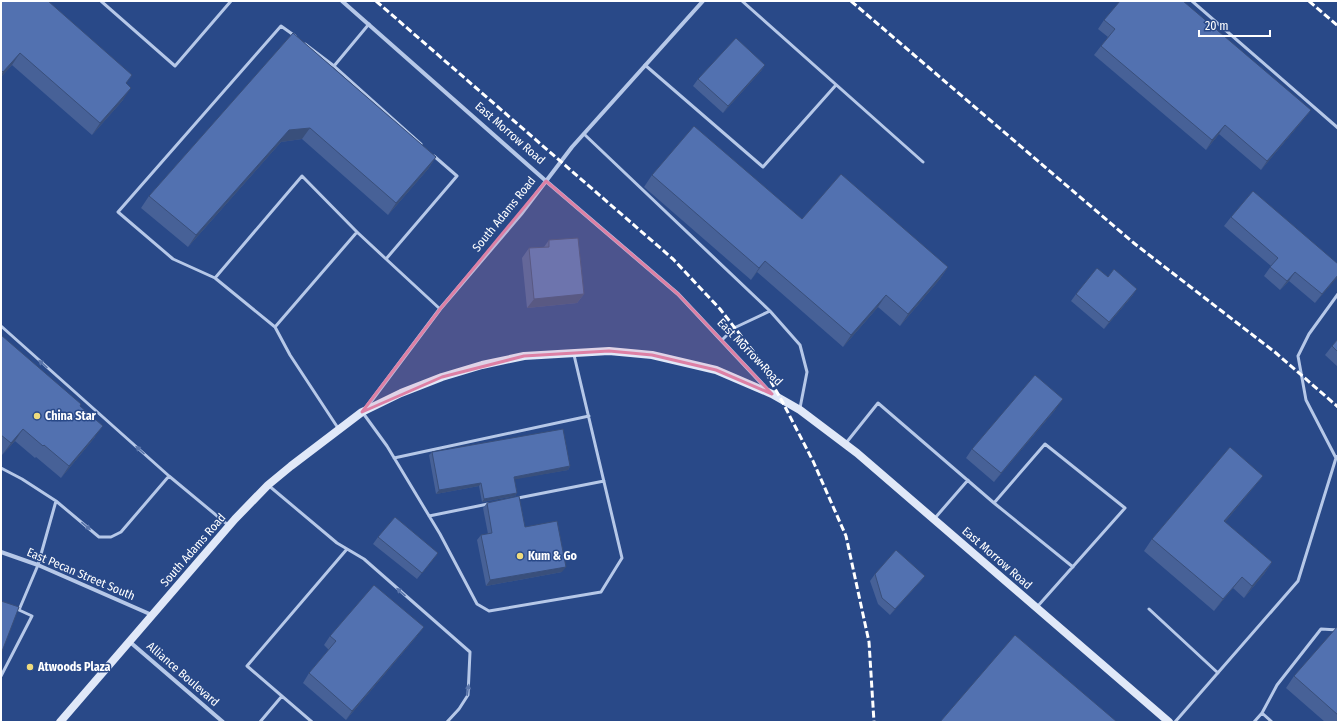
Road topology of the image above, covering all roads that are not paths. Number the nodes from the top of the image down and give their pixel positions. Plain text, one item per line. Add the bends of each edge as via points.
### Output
1 (101, 1) edge
2 (232, 1) edge
3 (342, 1) edge
4 (703, 1) edge
5 (742, 1) edge
6 (1192, 1) edge
7 (369, 24) junction
8 (646, 65) junction
9 (334, 66) junction
10 (836, 85) junction
11 (1338, 128) edge
12 (584, 134) junction
13 (422, 145) edge
14 (433, 155) edge
15 (923, 162) dead end
16 (546, 181) junction
17 (357, 232) junction
18 (386, 259) junction
19 (215, 278) junction
20 (1338, 294) edge
21 (440, 309) junction
22 (770, 311) junction
23 (1, 326) edge
24 (275, 327) junction
25 (722, 340) junction
26 (574, 353) junction
27 (772, 394) junction
28 (800, 410) junction
29 (362, 412) junction
30 (589, 416) junction
31 (339, 430) junction
32 (845, 444) junction
33 (1337, 457) edge
34 (394, 458) junction
35 (1, 468) edge
36 (169, 476) junction
37 (968, 480) junction
38 (604, 481) junction
39 (268, 485) junction
40 (513, 499) edge
41 (56, 501) junction
42 (994, 503) junction
43 (490, 504) edge
44 (429, 516) junction
45 (934, 520) junction
46 (230, 526) junction
47 (347, 549) junction
48 (1, 552) edge
49 (38, 565) junction
50 (1073, 567) junction
51 (1036, 608) junction
52 (1149, 609) dead end
53 (152, 615) junction
54 (1338, 630) edge
55 (130, 642) junction
56 (1218, 673) junction
57 (1, 676) edge
58 (282, 696) junction
59 (1262, 713) junction
60 (60, 722) edge
61 (223, 722) edge
62 (260, 722) edge
63 (312, 722) edge
64 (447, 722) edge
65 (1169, 722) edge
66 (1175, 722) edge
67 (1254, 722) edge
68 (1272, 722) edge

1 - 2 lane via 175,66
3 - 7 street, East Morrow Road
4 - 8 street, South Adams Road
5 - 10 lane
6 - 11 lane
7 - 9 lane
7 - 16 street, East Morrow Road
8 - 10 lane via 763,167
8 - 12 street, South Adams Road
9 - 13 lane
9 - 19 lane via 282,26 118,212 173,259
10 - 15 lane
12 - 16 street, South Adams Road
12 - 22 lane
14 - 18 lane via 457,176
16 - 21 street, South Adams Road
16 - 25 street, East Morrow Road via 678,294
17 - 18 lane
17 - 19 lane via 302,176
17 - 24 lane
18 - 21 lane
19 - 24 lane
20 - 33 lane via 1309,334 1298,356 1306,400
21 - 29 street, South Adams Road
22 - 25 lane via 734,328
22 - 28 lane via 800,345 807,372
36 -> 23 lane
24 - 31 lane via 290,355
25 - 27 street, East Morrow Road
26 - 27 main road, South Adams Road via 609,351 652,355 716,370
26 - 29 main road, South Adams Road via 524,356 482,365 428,382
26 - 30 lane
27 - 28 main road, East Morrow Road
28 - 32 main road, East Morrow Road
29 - 31 main road, South Adams Road
29 - 34 lane
30 - 34 lane
30 - 38 lane
31 - 39 main road, South Adams Road
32 - 37 lane via 878,403
32 - 45 main road, East Morrow Road
33 - 56 lane via 1298,581
34 - 44 lane
35 - 41 lane
41 -> 36 lane via 99,537 111,537 121,532
36 - 46 lane
37 - 42 lane
37 - 45 lane
38 - 40 lane
38 - 44 lane via 622,558 601,592 489,610 477,604
39 - 46 main road, South Adams Road
39 - 47 lane
41 - 49 lane
42 - 50 lane
42 - 50 lane via 1045,444 1125,508
43 - 44 lane
45 - 51 main road, East Morrow Road
46 - 53 main road, South Adams Road
47 - 58 lane via 247,666
64 -> 47 lane via 468,695 470,652 364,559
48 - 49 street, East Pecan Street South
49 - 53 street, East Pecan Street South
49 - 57 lane via 19,610 32,616
50 - 51 lane
51 - 65 main road, East Morrow Road
52 - 56 lane
53 - 55 main road, South Adams Road
54 - 59 lane via 1321,629 1276,685
55 - 60 main road, South Adams Road
55 - 61 street, Alliance Boulevard
56 - 66 lane
58 - 62 lane
58 - 63 lane
59 - 67 lane
59 - 68 lane

